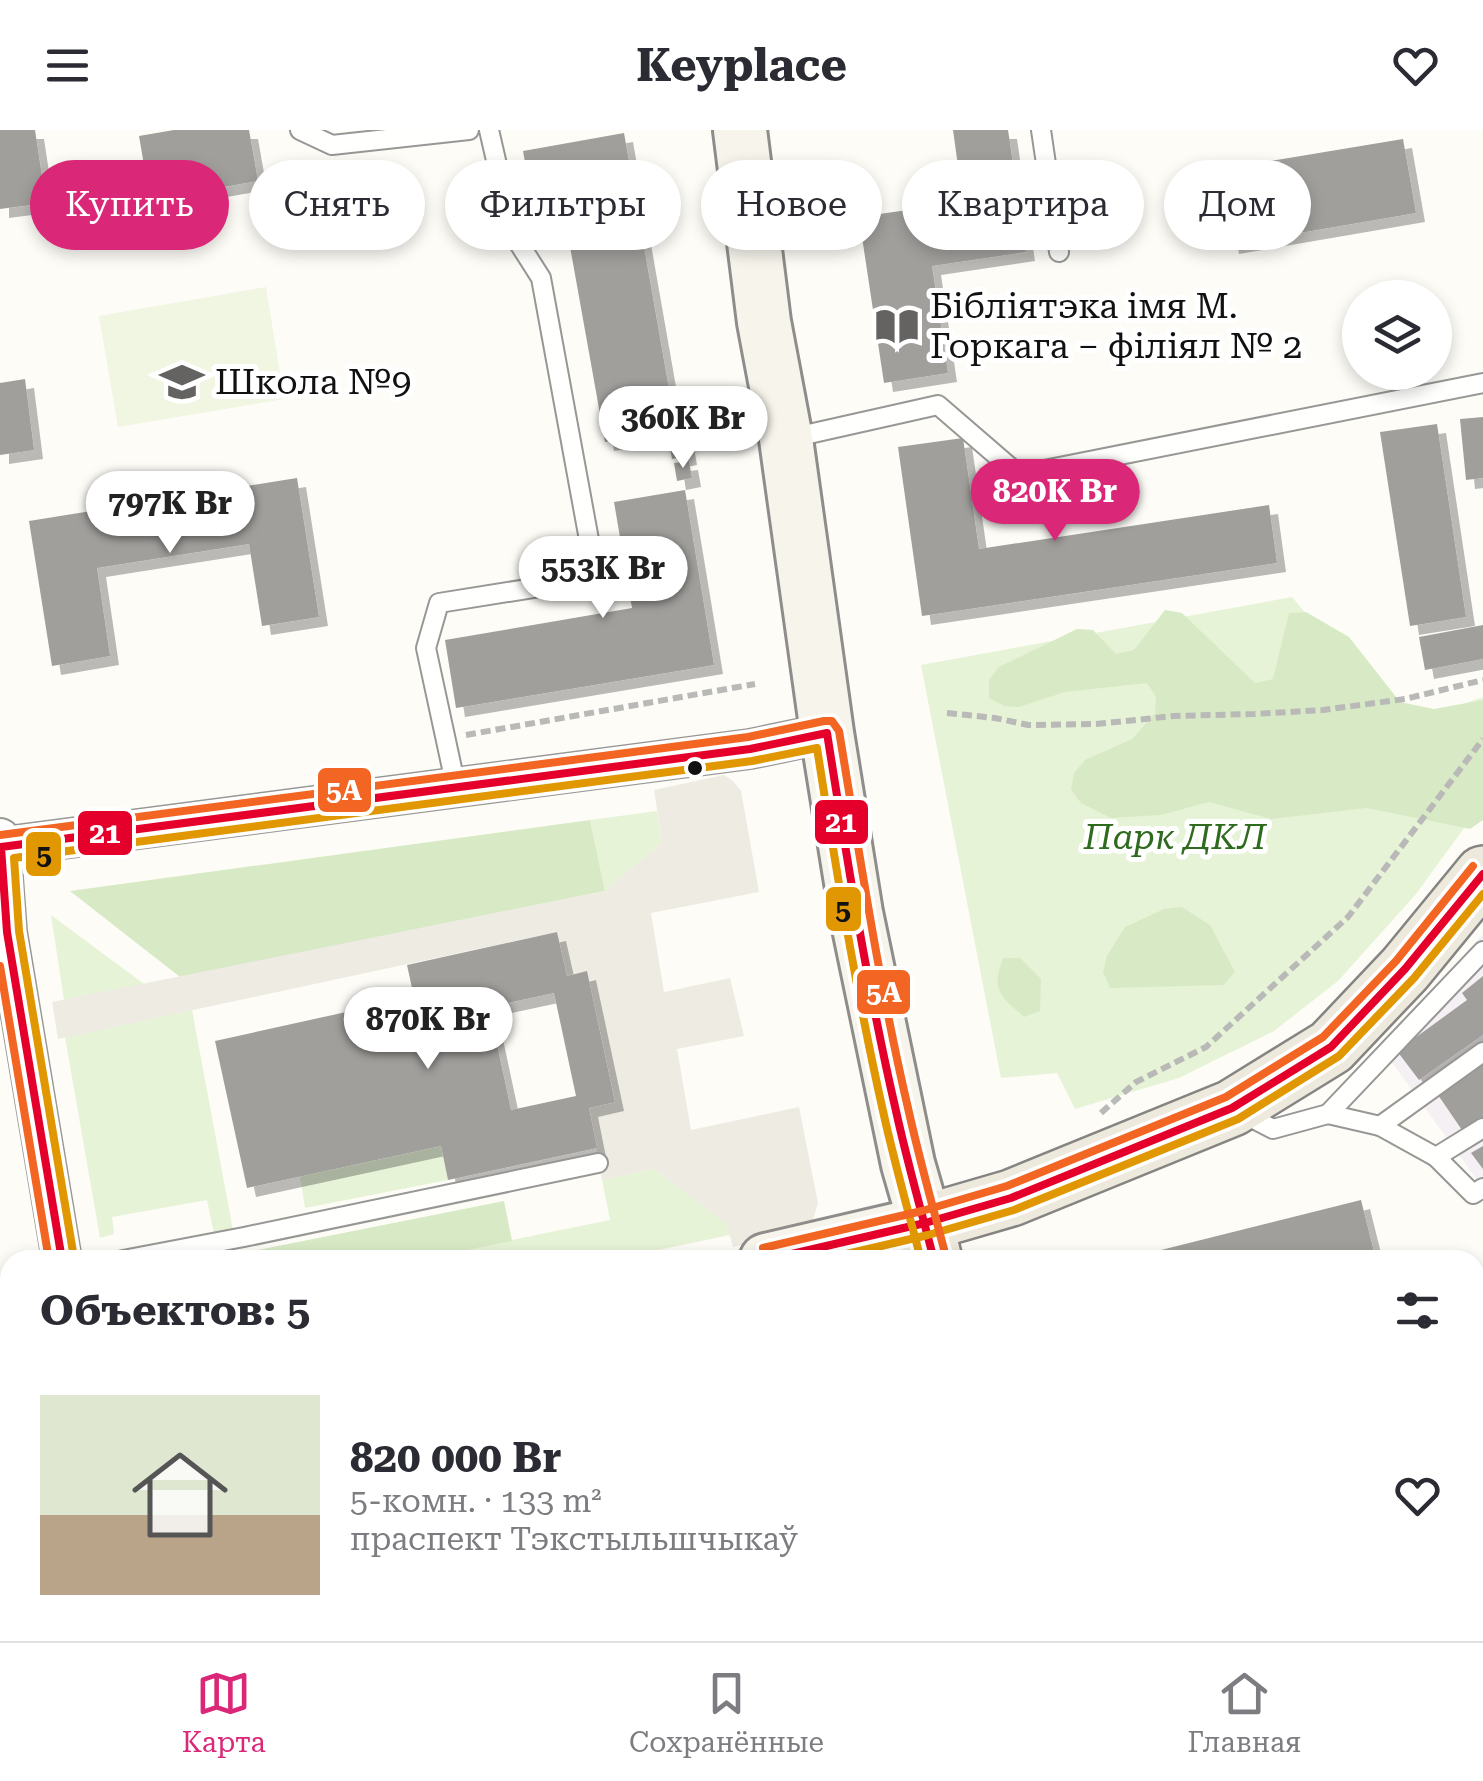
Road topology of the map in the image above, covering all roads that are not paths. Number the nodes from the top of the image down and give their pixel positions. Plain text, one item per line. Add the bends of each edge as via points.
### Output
1 (300, 130) edge
2 (469, 130) edge
3 (488, 130) edge
4 (740, 130) edge
5 (1041, 130) edge
6 (1059, 252) dead end
7 (1483, 383) edge
8 (786, 439) junction
9 (827, 733) junction
10 (456, 787) junction
11 (0, 838) edge
12 (1, 847) edge
13 (1483, 874) edge
14 (1483, 951) edge
15 (1483, 1052) edge
16 (1232, 1108) junction
17 (1328, 1114) junction
18 (1380, 1126) junction
19 (1483, 1128) edge
20 (1436, 1157) junction
21 (598, 1163) dead end
22 (1480, 1196) edge
23 (930, 1242) edge
24 (60, 1250) edge
25 (178, 1250) edge
26 (857, 1250) edge

1 - 2 lane via 332,145
3 - 10 lane via 513,234 541,278 596,578 438,604 426,648
4 - 8 street
5 - 6 lane
7 - 8 lane via 1019,474 938,405
8 - 9 street
9 - 10 street
9 - 23 street via 883,1052
10 - 12 street
11 - 12 street
12 - 24 street via 7,932
13 - 16 main road via 1331,1047
14 - 17 lane
15 - 18 lane
16 - 17 lane via 1274,1129
16 - 23 main road via 1011,1198
17 - 18 lane
18 - 20 lane
19 - 20 lane
20 - 22 lane
21 - 25 lane
23 - 26 street

